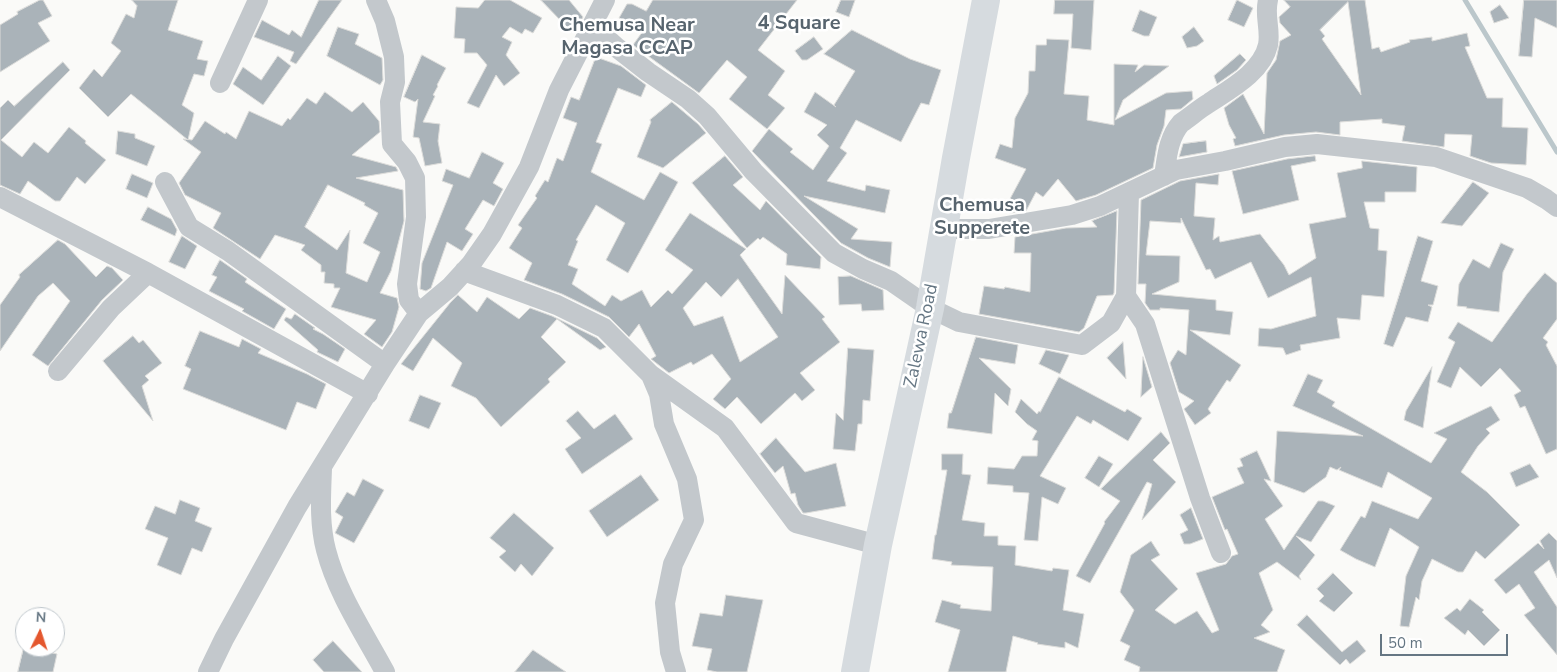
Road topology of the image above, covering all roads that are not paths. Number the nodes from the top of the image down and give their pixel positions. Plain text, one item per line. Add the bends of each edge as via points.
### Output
1 (258, 0) edge
2 (376, 0) edge
3 (605, 0) edge
4 (986, 0) edge
5 (1268, 0) edge
6 (593, 26) junction
7 (220, 83) dead end
8 (1164, 176) junction
9 (165, 182) dead end
10 (1129, 192) junction
11 (0, 198) edge
12 (1557, 207) edge
13 (943, 229) junction
14 (464, 271) junction
15 (148, 273) junction
16 (1126, 296) junction
17 (930, 308) junction
18 (420, 313) junction
19 (385, 364) junction
20 (58, 371) dead end
21 (651, 375) junction
22 (368, 394) junction
23 (322, 467) junction
24 (878, 545) junction
25 (1221, 553) dead end
26 (208, 672) edge
27 (385, 672) edge
28 (676, 672) edge
29 (855, 672) edge

1 - 7 street
2 - 18 street via 394,57 395,82 390,102 392,144 408,162 415,178 416,217 407,284 409,300
3 - 6 street
4 - 13 highway, Zalewa Road
5 - 8 street via 1269,37 1264,56 1247,76 1175,130 1168,146
6 - 14 street via 559,90 529,167 492,234
6 - 17 street via 635,62 688,99 834,253 891,281
8 - 10 street
8 - 12 street via 1183,168 1285,147 1323,144 1436,157 1527,188
9 - 19 street via 189,228 228,251
10 - 13 street via 1072,215 989,229
10 - 16 street
11 - 15 street
13 - 17 highway, Zalewa Road
14 - 18 street
14 - 21 street via 557,305 604,328
15 - 20 street via 111,308
15 - 22 street
16 - 17 street via 1111,322 1082,345 959,322
16 - 25 street via 1144,324
17 - 24 highway, Zalewa Road
18 - 19 street
19 - 22 street
21 - 24 street via 725,428 796,523
21 - 28 street via 659,394 664,424 687,479 694,520 673,564 665,602 670,652
22 - 23 street
23 - 26 street via 260,572
23 - 27 street via 320,513 326,550 342,591
24 - 29 highway, Zalewa Road

